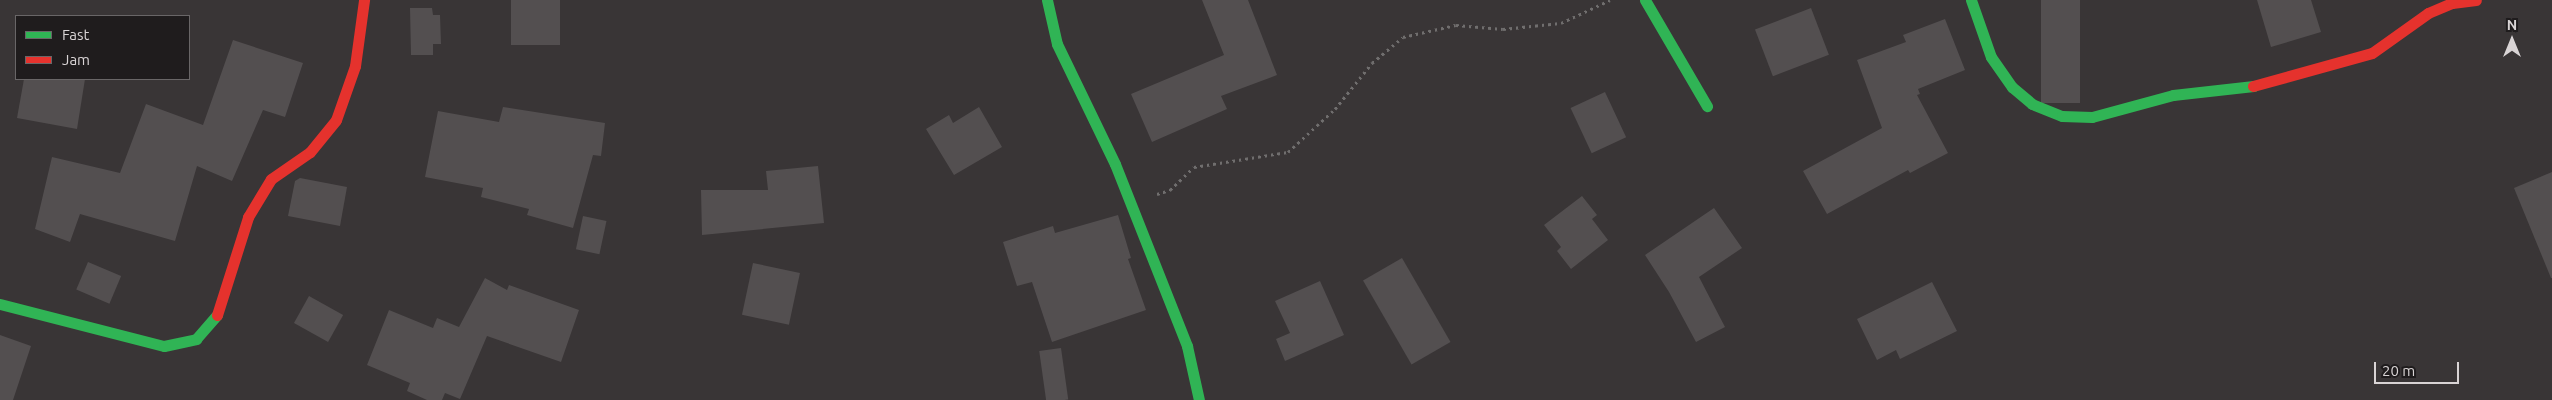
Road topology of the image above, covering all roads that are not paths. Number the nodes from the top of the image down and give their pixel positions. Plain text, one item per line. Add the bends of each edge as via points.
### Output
1 (364, 0) edge
2 (1047, 0) edge
3 (1645, 0) edge
4 (1971, 0) edge
5 (2476, 0) edge
6 (1707, 106) dead end
7 (0, 304) edge
8 (1199, 400) edge

1 - 7 street via 355,66 336,120 310,152 271,179 248,217 217,315 196,339 164,346
2 - 8 street via 1057,44 1130,201 1187,346
3 - 6 street
4 - 5 street via 1991,57 2012,87 2032,104 2062,116 2092,117 2173,95 2253,86 2372,53 2428,13 2452,3

